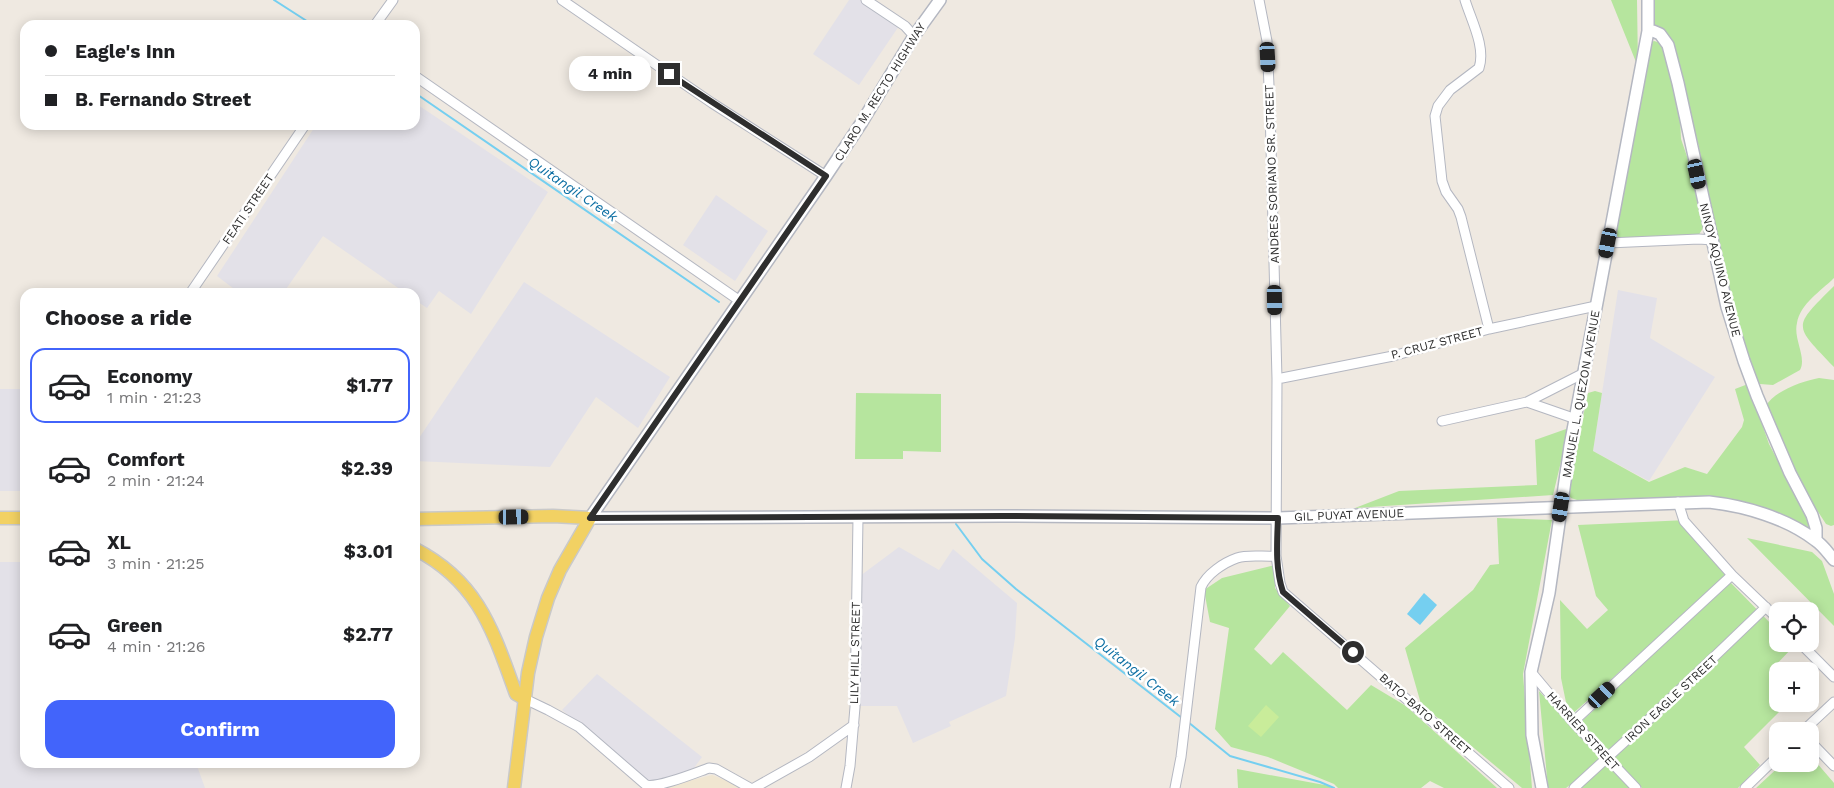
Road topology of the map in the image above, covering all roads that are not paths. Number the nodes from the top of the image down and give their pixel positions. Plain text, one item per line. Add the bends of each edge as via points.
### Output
1 (393, 0) edge
2 (562, 0) edge
3 (866, 0) edge
4 (940, 0) edge
5 (1260, 0) edge
6 (1465, 0) edge
7 (1648, 0) edge
8 (379, 20) edge
9 (1648, 31) junction
10 (914, 36) junction
11 (420, 79) edge
12 (302, 130) edge
13 (826, 176) junction
14 (1712, 240) junction
15 (1608, 243) junction
16 (194, 288) edge
17 (740, 301) junction
18 (1596, 306) junction
19 (1489, 329) junction
20 (1584, 373) junction
21 (1277, 379) junction
22 (1527, 402) junction
23 (1576, 419) junction
24 (1442, 421) dead end
25 (1678, 502) junction
26 (1561, 507) junction
27 (0, 518) edge
28 (20, 518) edge
29 (590, 518) junction
30 (858, 518) junction
31 (1278, 518) junction
32 (420, 519) edge
33 (1819, 543) junction
34 (420, 551) edge
35 (1276, 556) junction
36 (1834, 560) edge
37 (1732, 575) junction
38 (1766, 608) junction
39 (1769, 611) edge
40 (1809, 652) edge
41 (1531, 672) junction
42 (1834, 677) edge
43 (525, 699) junction
44 (1834, 702) edge
45 (1573, 722) junction
46 (1813, 722) edge
47 (854, 726) junction
48 (1819, 750) edge
49 (1607, 758) junction
50 (1769, 765) edge
51 (1834, 766) edge
52 (1504, 786) edge
53 (514, 788) edge
54 (750, 788) edge
55 (754, 788) edge
56 (846, 788) edge
57 (1176, 788) edge
58 (1542, 788) edge
59 (1574, 788) edge
60 (1636, 788) edge
61 (1745, 788) edge

1 - 8 street
2 - 13 street
3 - 10 street via 905,26
4 - 10 main road, CLARO M. RECTO HIGHWAY
5 - 21 street, ANDRES SORIANO SR. STREET via 1268,40
6 - 19 street via 1481,51 1481,64 1450,90 1435,116 1442,181 1461,217
7 - 9 main road, MANUEL L. QUEZON AVENUE
9 - 14 main road, NINOY AQUINO AVENUE via 1660,34 1668,45
9 - 15 main road, MANUEL L. QUEZON AVENUE
10 - 13 main road, CLARO M. RECTO HIGHWAY
11 - 17 street
12 - 16 street, FEATI STREET
13 - 17 main road, CLARO M. RECTO HIGHWAY
14 - 15 street
14 - 33 main road, NINOY AQUINO AVENUE via 1727,307 1744,361 1790,473 1812,515
15 - 18 main road, MANUEL L. QUEZON AVENUE
17 - 29 main road, CLARO M. RECTO HIGHWAY
18 - 19 street, P. CRUZ STREET
18 - 20 main road, MANUEL L. QUEZON AVENUE
19 - 21 street, P. CRUZ STREET via 1393,356
20 - 22 street
20 - 23 main road, MANUEL L. QUEZON AVENUE
21 - 31 street, ANDRES SORIANO SR. STREET
22 - 23 street
22 - 24 street
23 - 26 main road, MANUEL L. QUEZON AVENUE
25 - 26 main road, GIL PUYAT AVENUE
25 - 33 main road, GIL PUYAT AVENUE via 1709,502 1743,508 1797,528
25 - 37 street via 1684,521
26 - 31 main road, GIL PUYAT AVENUE
26 - 41 main road, MANUEL L. QUEZON AVENUE via 1549,593
27 - 28 main road
29 - 30 main road, GIL PUYAT AVENUE
29 - 32 main road, GIL PUYAT AVENUE
29 - 43 main road, CLARO M. RECTO HIGHWAY via 568,553 548,598 533,648
30 - 31 main road, GIL PUYAT AVENUE
30 - 47 street, LILY HILL STREET
31 - 35 street, BATO-BATO STREET
33 - 36 main road, NINOY AQUINO AVENUE
34 - 43 main road via 455,576 470,594 502,652 516,694
35 - 52 street, BATO-BATO STREET via 1283,592
35 - 57 street via 1238,558 1210,573 1203,582
37 - 38 street
37 - 45 street
38 - 39 street
38 - 49 street, IRON EAGLE STREET
40 - 42 street
41 - 45 street, HARRIER STREET
41 - 58 main road, MANUEL L. QUEZON AVENUE via 1532,735
43 - 53 main road, CLARO M. RECTO HIGHWAY
43 - 54 street via 579,727 646,784 661,784 709,768
44 - 46 street
45 - 49 street, HARRIER STREET
47 - 55 street via 809,757
47 - 56 street, LILY HILL STREET
48 - 51 street
49 - 59 street, IRON EAGLE STREET
49 - 60 street, HARRIER STREET
50 - 61 street

